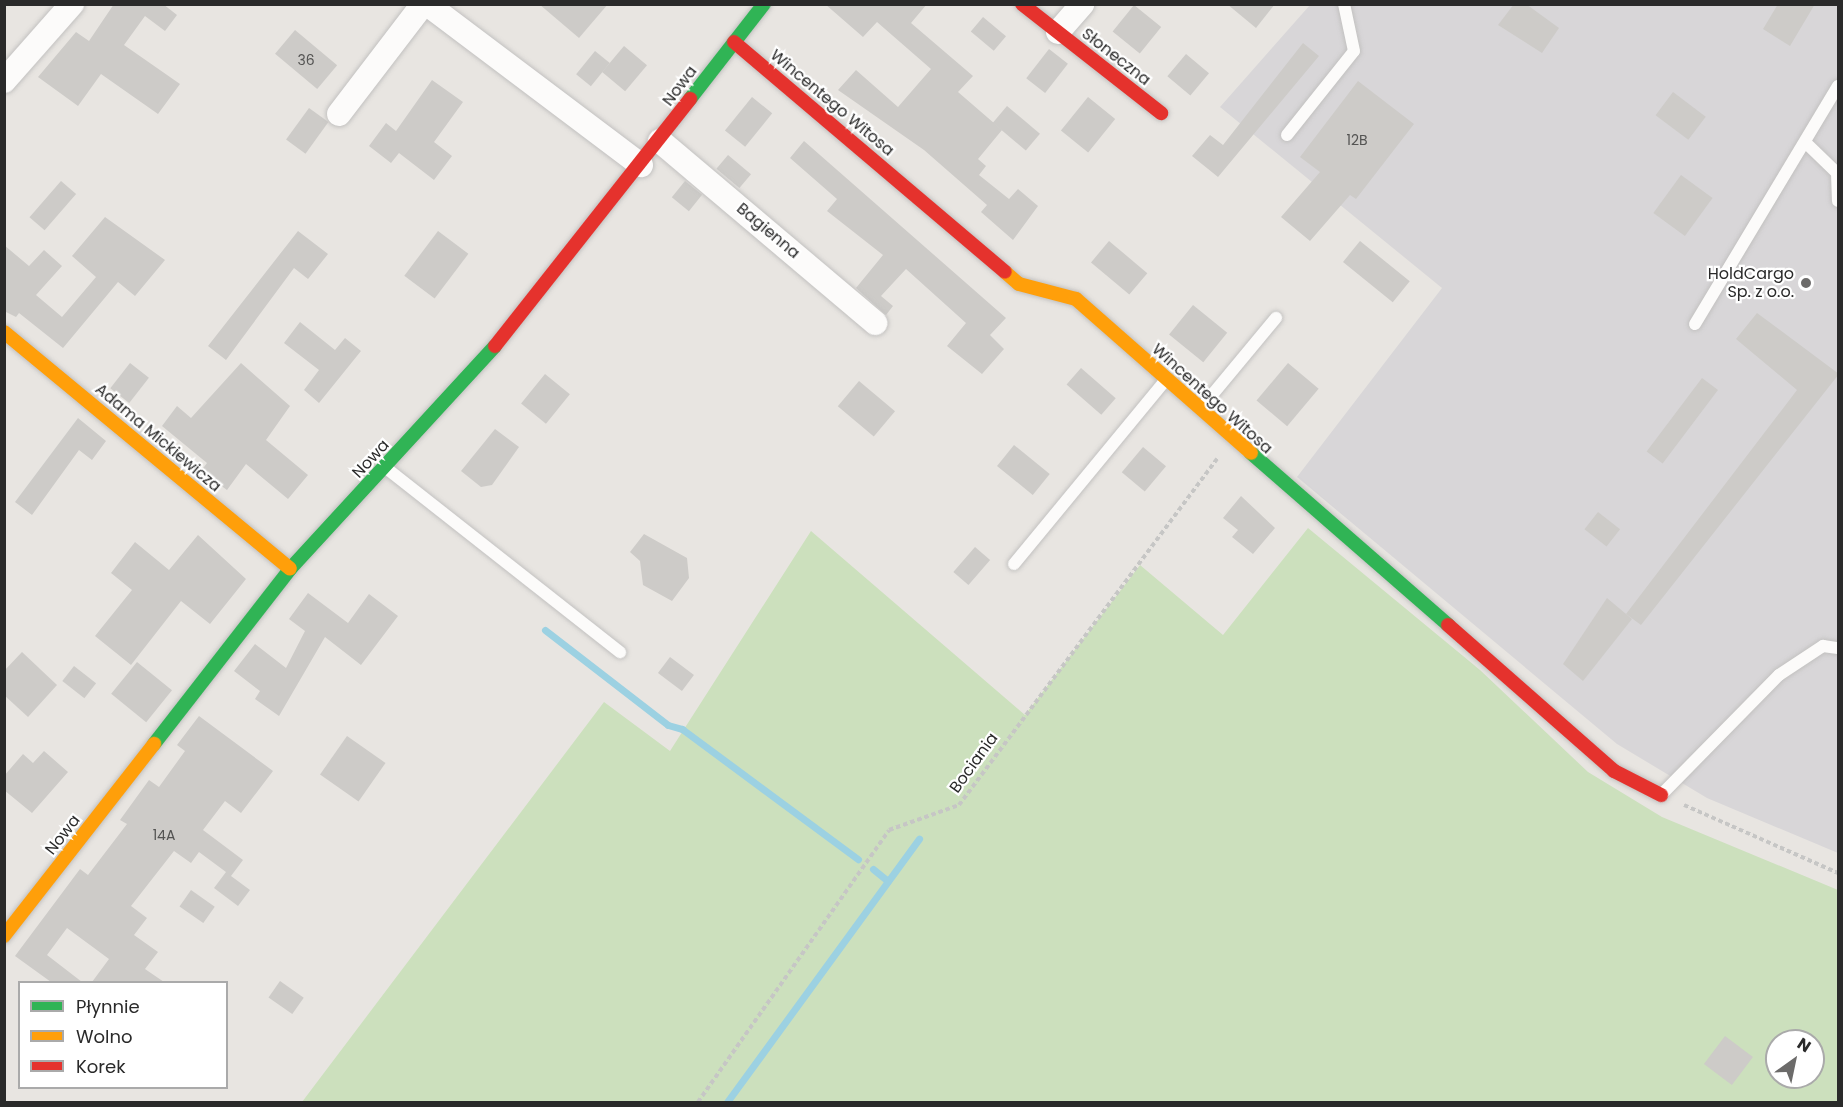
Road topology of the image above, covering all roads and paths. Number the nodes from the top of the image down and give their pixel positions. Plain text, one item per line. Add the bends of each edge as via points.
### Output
1 (72, 4) edge
2 (425, 4) edge
3 (764, 4) edge
4 (1022, 4) edge
5 (1082, 4) edge
6 (1344, 4) edge
7 (1058, 32) junction
8 (734, 42) junction
9 (4, 81) edge
10 (1839, 86) edge
11 (1161, 113) dead end
12 (339, 114) dead end
13 (1287, 135) dead end
14 (660, 141) junction
15 (1805, 142) junction
16 (641, 165) junction
17 (1838, 174) edge
18 (1839, 201) edge
19 (1276, 318) dead end
20 (875, 323) dead end
21 (1695, 324) dead end
22 (4, 332) edge
23 (1166, 380) junction
24 (1200, 410) junction
25 (1232, 439) junction
26 (386, 468) junction
27 (1014, 564) dead end
28 (290, 569) junction
29 (1839, 648) edge
30 (620, 652) dead end
31 (1661, 795) junction
32 (1839, 873) edge
33 (4, 936) edge
34 (698, 1102) edge

1 - 9 street
2 - 12 street
2 - 16 street
3 - 8 street, Nowa
4 - 7 street, Słoneczna
5 - 7 street
6 - 13 lane via 1354,51
7 - 11 street, Słoneczna
8 - 14 street, Nowa
8 - 23 street, Wincentego Witosa via 1019,284 1076,299
10 - 15 lane
14 - 16 street, Nowa
14 - 20 street, Bagienna
15 - 17 lane
15 - 21 lane
16 - 26 street, Nowa via 530,307
17 - 18 lane
19 - 24 lane
22 - 28 street, Adama Mickiewicza
23 - 24 street, Wincentego Witosa
23 - 27 lane
24 - 25 street, Wincentego Witosa
25 - 31 street, Wincentego Witosa via 1614,771
25 - 34 path, Bociania via 959,805 889,830
26 - 28 street, Nowa
26 - 30 lane
28 - 33 street, Nowa
29 - 31 lane via 1823,646 1779,675
31 - 32 path

